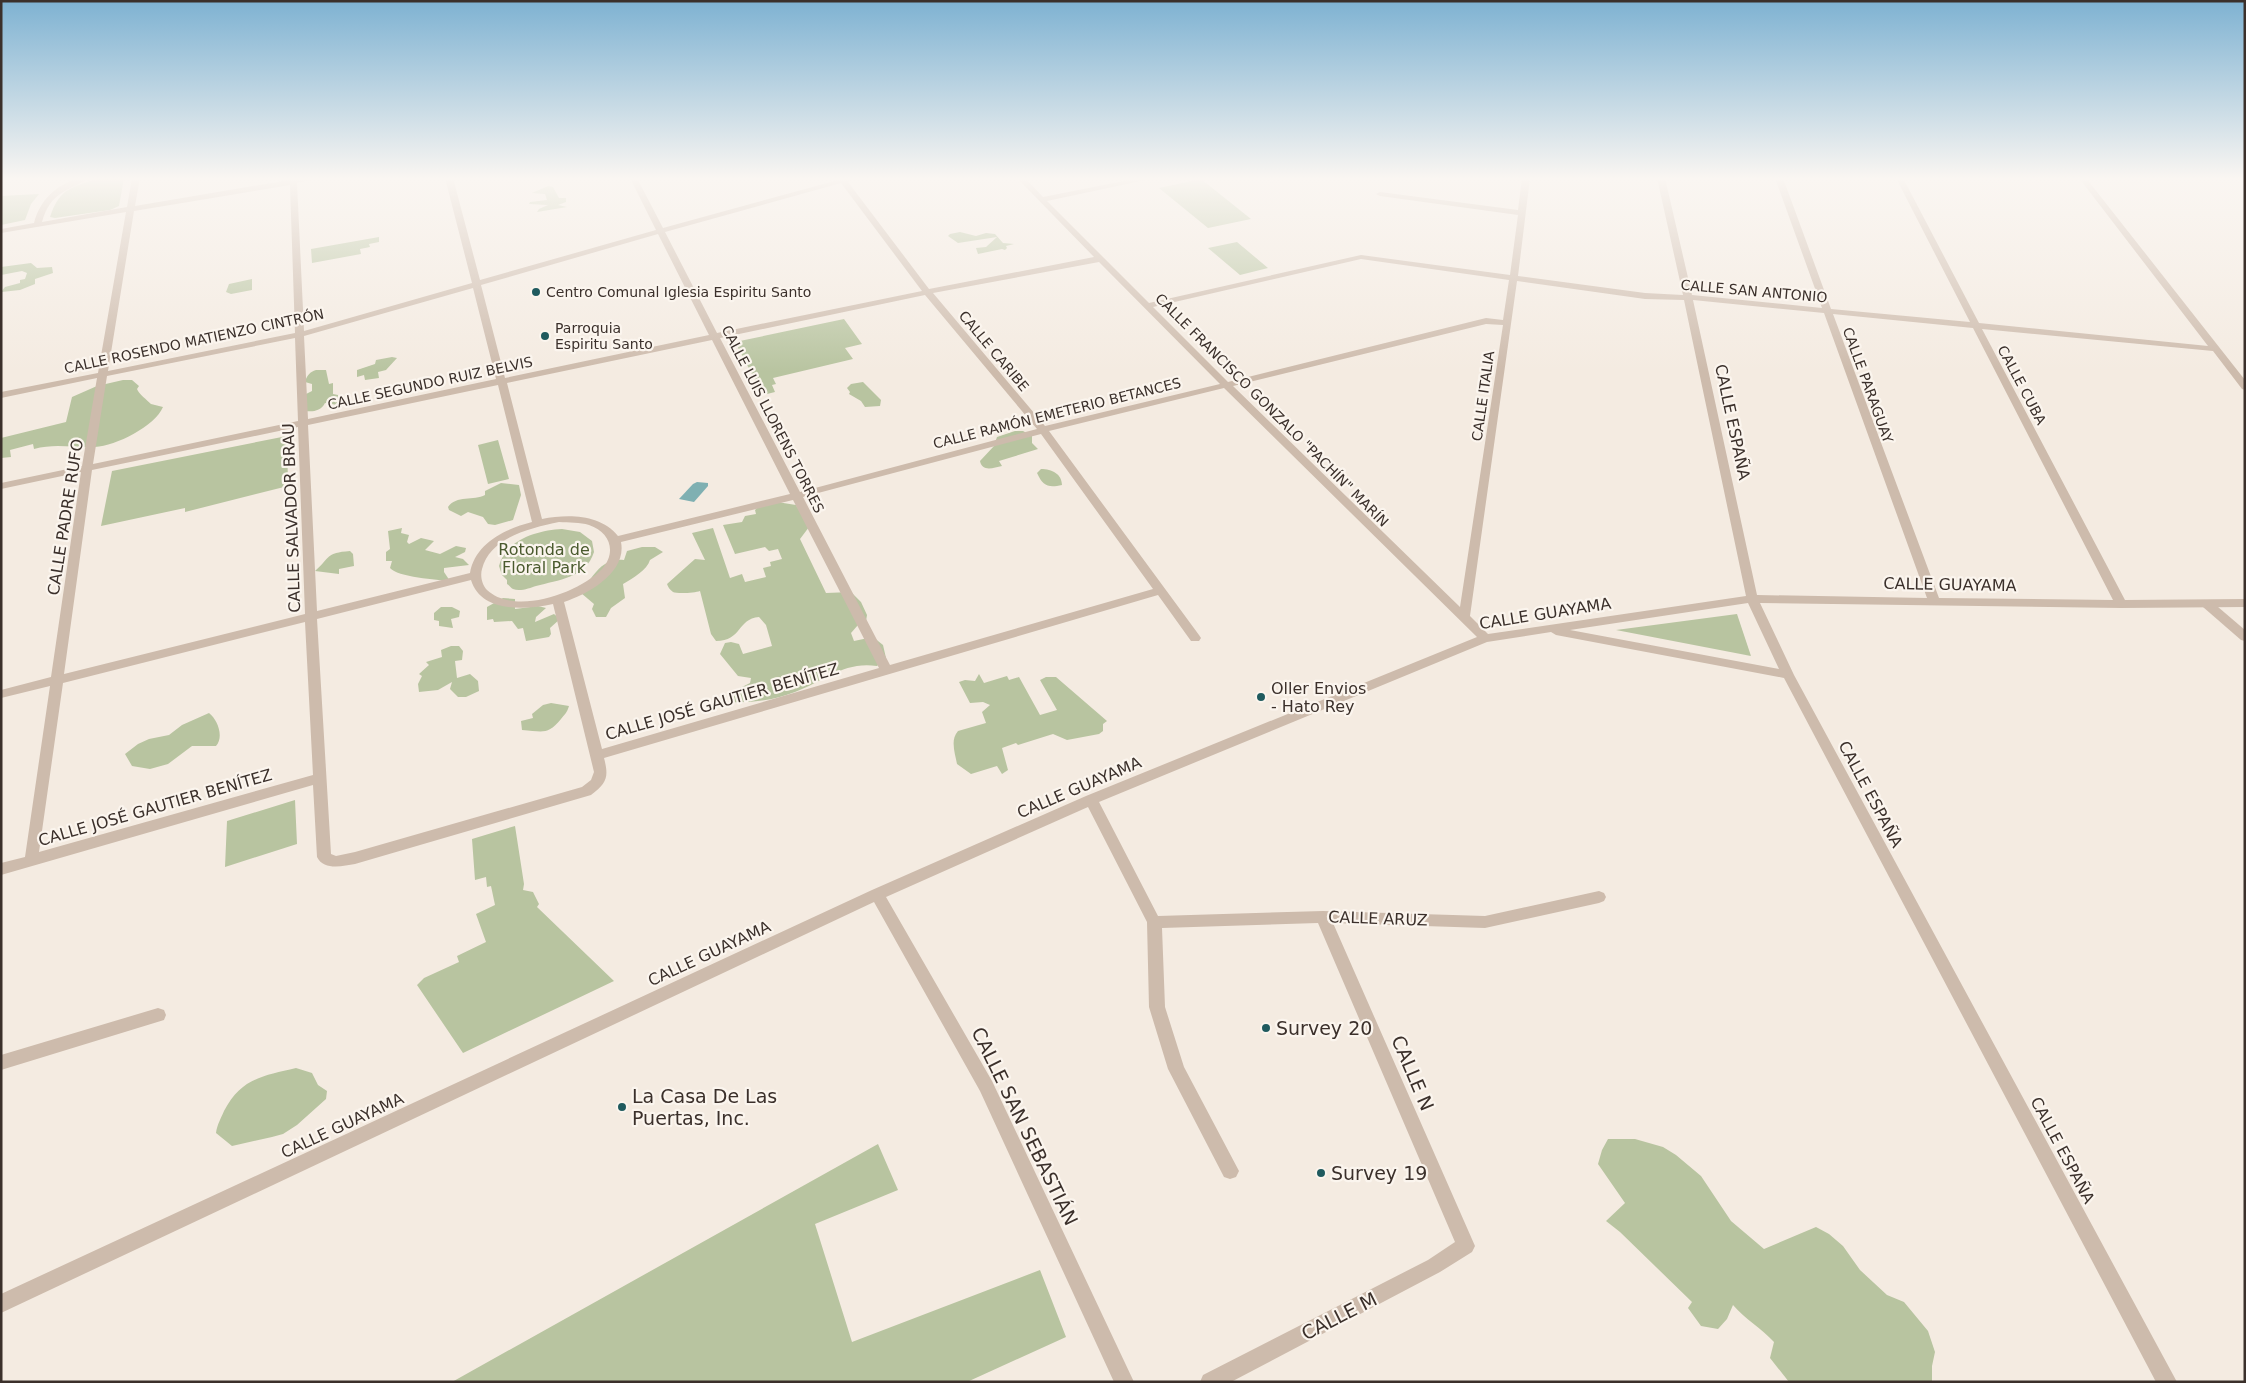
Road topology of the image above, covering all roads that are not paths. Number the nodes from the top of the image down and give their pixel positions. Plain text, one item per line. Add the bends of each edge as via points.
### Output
1 (126, 243) edge
2 (296, 243) edge
3 (466, 243) edge
4 (620, 243) edge
5 (666, 243) edge
6 (892, 243) edge
7 (1083, 243) edge
8 (1518, 243) edge
9 (1675, 243) edge
10 (1802, 243) edge
11 (1933, 243) edge
12 (2132, 243) edge
13 (1099, 259) junction
14 (1514, 280) junction
15 (477, 284) junction
16 (927, 292) junction
17 (1688, 299) junction
18 (1146, 306) junction
19 (1826, 312) junction
20 (1506, 323) junction
21 (1975, 326) junction
22 (299, 335) junction
23 (716, 337) junction
24 (2215, 349) junction
25 (104, 375) junction
26 (502, 381) junction
27 (1226, 385) junction
28 (2245, 386) edge
29 (1, 395) edge
30 (303, 423) junction
31 (1043, 430) junction
32 (87, 468) junction
33 (1, 486) edge
34 (796, 496) junction
35 (538, 523) junction
36 (616, 540) junction
37 (474, 576) junction
38 (1159, 591) junction
39 (1752, 599) junction
40 (558, 600) junction
41 (1934, 600) junction
42 (2121, 604) junction
43 (2207, 604) junction
44 (2245, 604) edge
45 (311, 616) junction
46 (1464, 617) junction
47 (2239, 627) edge
48 (1546, 629) junction
49 (2245, 637) edge
50 (1195, 638) dead end
51 (1485, 638) junction
52 (887, 672) junction
53 (1788, 675) junction
54 (57, 680) junction
55 (1, 694) edge
56 (597, 755) junction
57 (319, 778) junction
58 (1091, 800) junction
59 (324, 857) joint
60 (31, 861) junction
61 (1, 869) edge
62 (877, 894) junction
63 (1599, 897) dead end
64 (1323, 916) junction
65 (1154, 922) junction
66 (158, 1015) dead end
67 (1, 1063) edge
68 (1230, 1171) dead end
69 (1466, 1246) joint
70 (1, 1304) edge
71 (1124, 1382) edge
72 (1210, 1382) edge
73 (2167, 1382) edge

1 - 25 street, CALLE PADRE RUFO
2 - 22 street, CALLE SALVADOR BRAU
3 - 15 street
4 - 15 street, CALLE ROSENDO MATIENZO CINTRÓN
5 - 23 street, CALLE LUIS LLORENS TORRES
6 - 16 street, CALLE CARIBE
7 - 13 street, CALLE FRANCISCO GONZALO "PACHÍN" MARÍN
8 - 14 street, CALLE ITALIA
9 - 17 street, CALLE ESPAÑA
10 - 19 street, CALLE PARAGUAY
11 - 21 street, CALLE CUBA
12 - 24 street
13 - 16 street, CALLE SEGUNDO RUIZ BELVIS
13 - 18 street, CALLE FRANCISCO GONZALO "PACHÍN" MARÍN
14 - 17 street, CALLE SAN ANTONIO
14 - 18 street, CALLE SAN ANTONIO via 1354,257
14 - 20 street, CALLE ITALIA
15 - 22 street, CALLE ROSENDO MATIENZO CINTRÓN
15 - 26 street
16 - 23 street, CALLE SEGUNDO RUIZ BELVIS
16 - 31 street, CALLE CARIBE
17 - 19 street, CALLE SAN ANTONIO
17 - 39 street, CALLE ESPAÑA
18 - 27 street, CALLE FRANCISCO GONZALO "PACHÍN" MARÍN
19 - 21 street, CALLE SAN ANTONIO
19 - 41 street, CALLE PARAGUAY
20 - 27 street, CALLE RAMÓN EMETERIO BETANCES via 1486,321
20 - 46 street, CALLE ITALIA
21 - 24 street, CALLE SAN ANTONIO
21 - 42 street, CALLE CUBA
22 - 25 street, CALLE ROSENDO MATIENZO CINTRÓN
22 - 30 street, CALLE SALVADOR BRAU
23 - 26 street, CALLE SEGUNDO RUIZ BELVIS
23 - 34 street, CALLE LUIS LLORENS TORRES
24 - 28 street
25 - 29 street, CALLE ROSENDO MATIENZO CINTRÓN
25 - 32 street, CALLE PADRE RUFO
26 - 30 street, CALLE SEGUNDO RUIZ BELVIS
26 - 35 street
27 - 31 street, CALLE RAMÓN EMETERIO BETANCES
27 - 46 street, CALLE FRANCISCO GONZALO "PACHÍN" MARÍN
30 - 32 street, CALLE SEGUNDO RUIZ BELVIS
30 - 45 street, CALLE SALVADOR BRAU
31 - 34 street, CALLE RAMÓN EMETERIO BETANCES
31 - 38 street, CALLE CARIBE
32 - 33 street, CALLE SEGUNDO RUIZ BELVIS
32 - 54 street, CALLE PADRE RUFO
34 - 36 street, CALLE RAMÓN EMETERIO BETANCES
34 - 52 street, CALLE LUIS LLORENS TORRES
35 - 36 street via 559,519 595,523 608,530
35 - 37 street via 498,540 483,553
36 - 40 street via 617,552 612,566 581,591
37 - 40 street via 481,592 494,600 513,604
37 - 45 street
38 - 50 street, CALLE CARIBE
38 - 52 street, CALLE JOSÉ GAUTIER BENÍTEZ
39 - 41 street, CALLE GUAYAMA
39 - 48 street, CALLE GUAYAMA
39 - 53 street, CALLE ESPAÑA
40 - 56 street
41 - 42 street, CALLE GUAYAMA
42 - 43 street, CALLE GUAYAMA
43 - 44 street, CALLE GUAYAMA
43 - 47 street
45 - 54 street
45 - 57 street, CALLE SALVADOR BRAU
46 - 51 street, CALLE FRANCISCO GONZALO "PACHÍN" MARÍN
47 - 49 street
48 - 51 street, CALLE GUAYAMA
48 - 53 street
51 - 58 street, CALLE GUAYAMA
52 - 56 street, CALLE JOSÉ GAUTIER BENÍTEZ
53 - 73 street, CALLE ESPAÑA
54 - 55 street
54 - 60 street, CALLE PADRE RUFO
56 - 59 street, CALLE JOSÉ GAUTIER BENÍTEZ via 600,778 586,791 355,858 335,862
57 - 59 street, CALLE SALVADOR BRAU
57 - 60 street, CALLE JOSÉ GAUTIER BENÍTEZ
58 - 62 street, CALLE GUAYAMA
58 - 65 street
60 - 61 street, CALLE JOSÉ GAUTIER BENÍTEZ
62 - 70 street, CALLE GUAYAMA
62 - 71 street, CALLE SAN SEBASTIÁN via 986,1086
63 - 64 street, CALLE ARUZ via 1484,922
64 - 65 street, CALLE ARUZ
64 - 69 street, CALLE N
65 - 68 street via 1157,1007 1176,1069
66 - 67 street
69 - 72 street, CALLE M via 1434,1266

